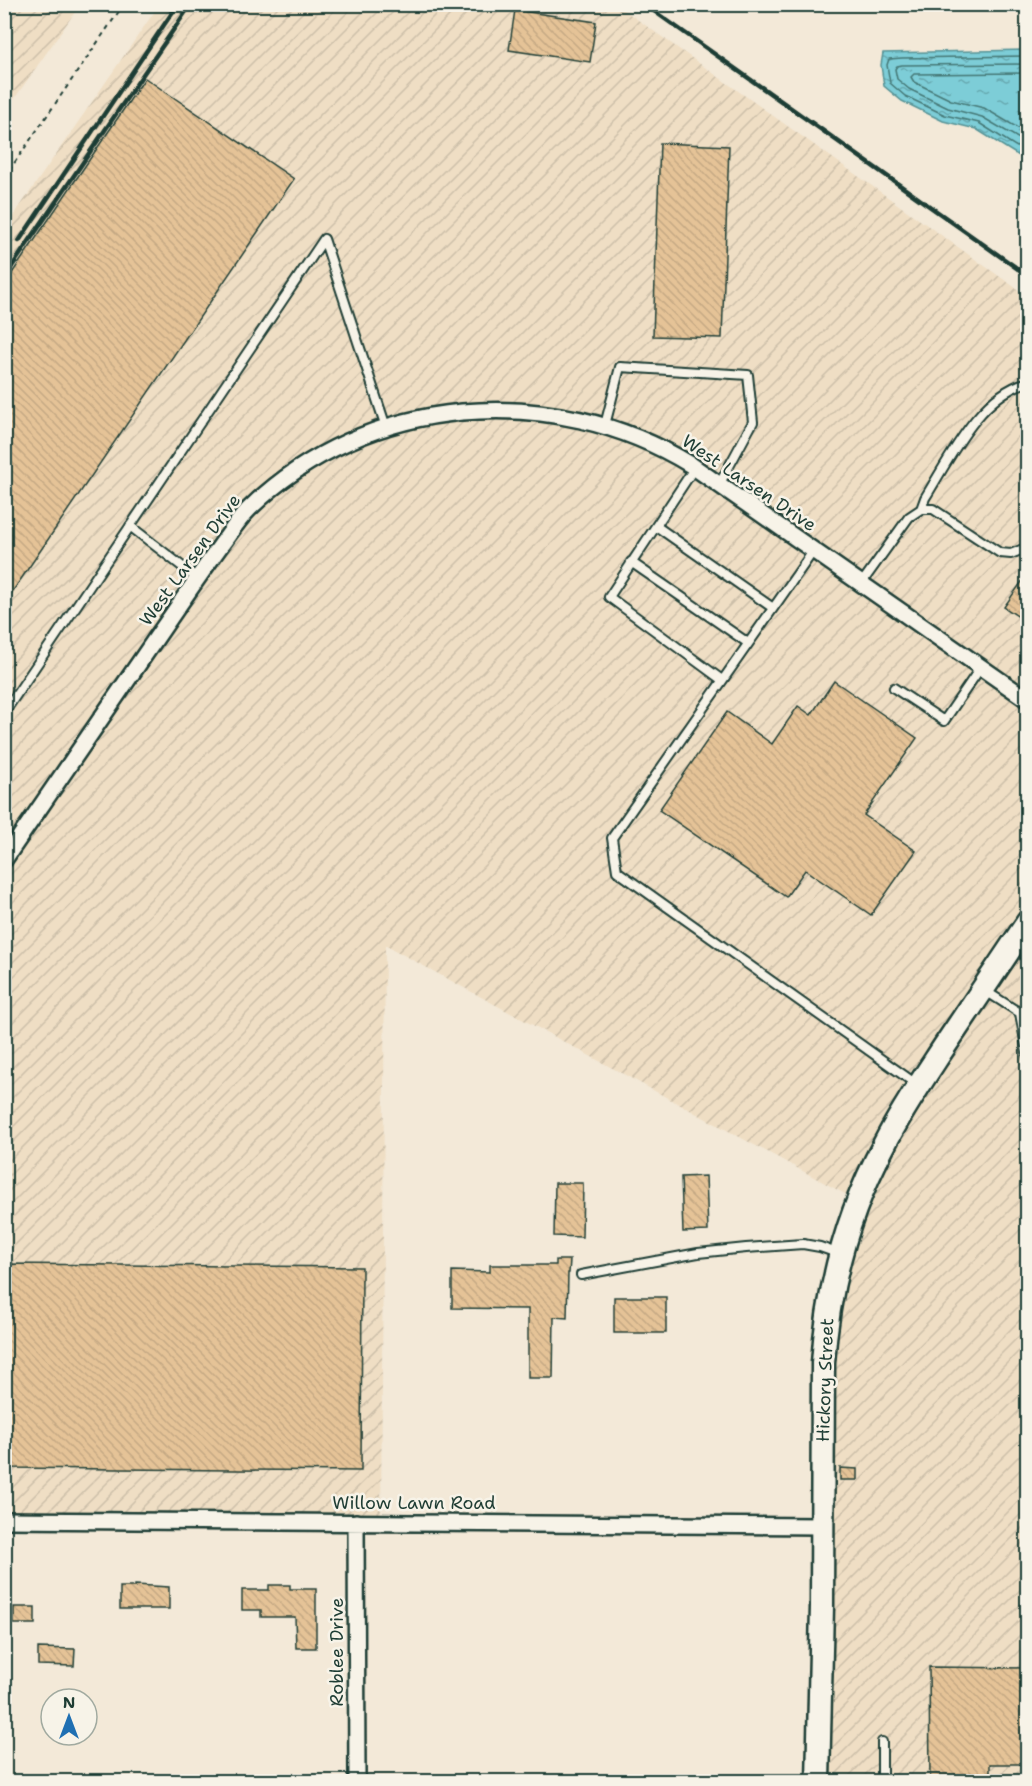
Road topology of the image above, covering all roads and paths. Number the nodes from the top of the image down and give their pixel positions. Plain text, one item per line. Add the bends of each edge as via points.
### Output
1 (124, 4) edge
2 (4, 178) edge
3 (1028, 382) edge
4 (605, 425) junction
5 (386, 427) junction
6 (695, 467) junction
7 (719, 484) junction
8 (921, 508) junction
9 (130, 526) junction
10 (656, 526) junction
11 (1028, 546) edge
12 (814, 550) junction
13 (631, 562) junction
14 (197, 578) junction
15 (861, 584) junction
16 (772, 608) junction
17 (748, 643) junction
18 (981, 667) junction
19 (722, 680) junction
20 (894, 688) dead end
21 (1028, 700) edge
22 (4, 713) edge
23 (6, 854) edge
24 (1028, 922) edge
25 (983, 989) junction
26 (1028, 1002) edge
27 (1020, 1013) junction
28 (1028, 1058) edge
29 (919, 1086) junction
30 (841, 1255) junction
31 (581, 1275) dead end
32 (4, 1520) edge
33 (356, 1522) junction
34 (822, 1526) junction
35 (882, 1742) dead end
36 (357, 1782) edge
37 (818, 1782) edge
38 (882, 1782) edge

1 - 2 path
3 - 8 lane via 1006,391 976,417
4 - 5 street, West Larsen Drive via 547,413 498,410 448,413
4 - 6 street, West Larsen Drive via 655,445
4 - 7 lane via 620,367 748,375 753,422
5 - 9 lane via 324,239
5 - 14 street, West Larsen Drive via 336,448 271,490 246,512
6 - 7 street, West Larsen Drive
6 - 10 lane
7 - 12 street, West Larsen Drive
8 - 11 lane via 933,508 1000,553 1011,554
8 - 15 lane via 909,517
9 - 14 lane
9 - 22 lane
10 - 13 lane
10 - 16 lane
12 - 15 street, West Larsen Drive
12 - 16 lane
13 - 17 lane
13 - 19 lane via 609,597
14 - 23 street, West Larsen Drive
15 - 18 street, West Larsen Drive
16 - 17 lane
17 - 19 lane
18 - 20 lane via 944,721
18 - 21 street, West Larsen Drive
19 - 29 lane via 612,838 617,871
24 - 25 street, Hickory Street
25 - 27 lane
25 - 29 street, Hickory Street
26 - 27 lane
27 - 28 lane
29 - 30 street, Hickory Street via 871,1170
30 - 31 lane via 803,1244 746,1248
30 - 34 street, Hickory Street via 824,1349
32 - 33 street, Willow Lawn Road
33 - 34 street, Willow Lawn Road
33 - 36 street, Roblee Drive
34 - 37 street, Hickory Street
35 - 38 lane

